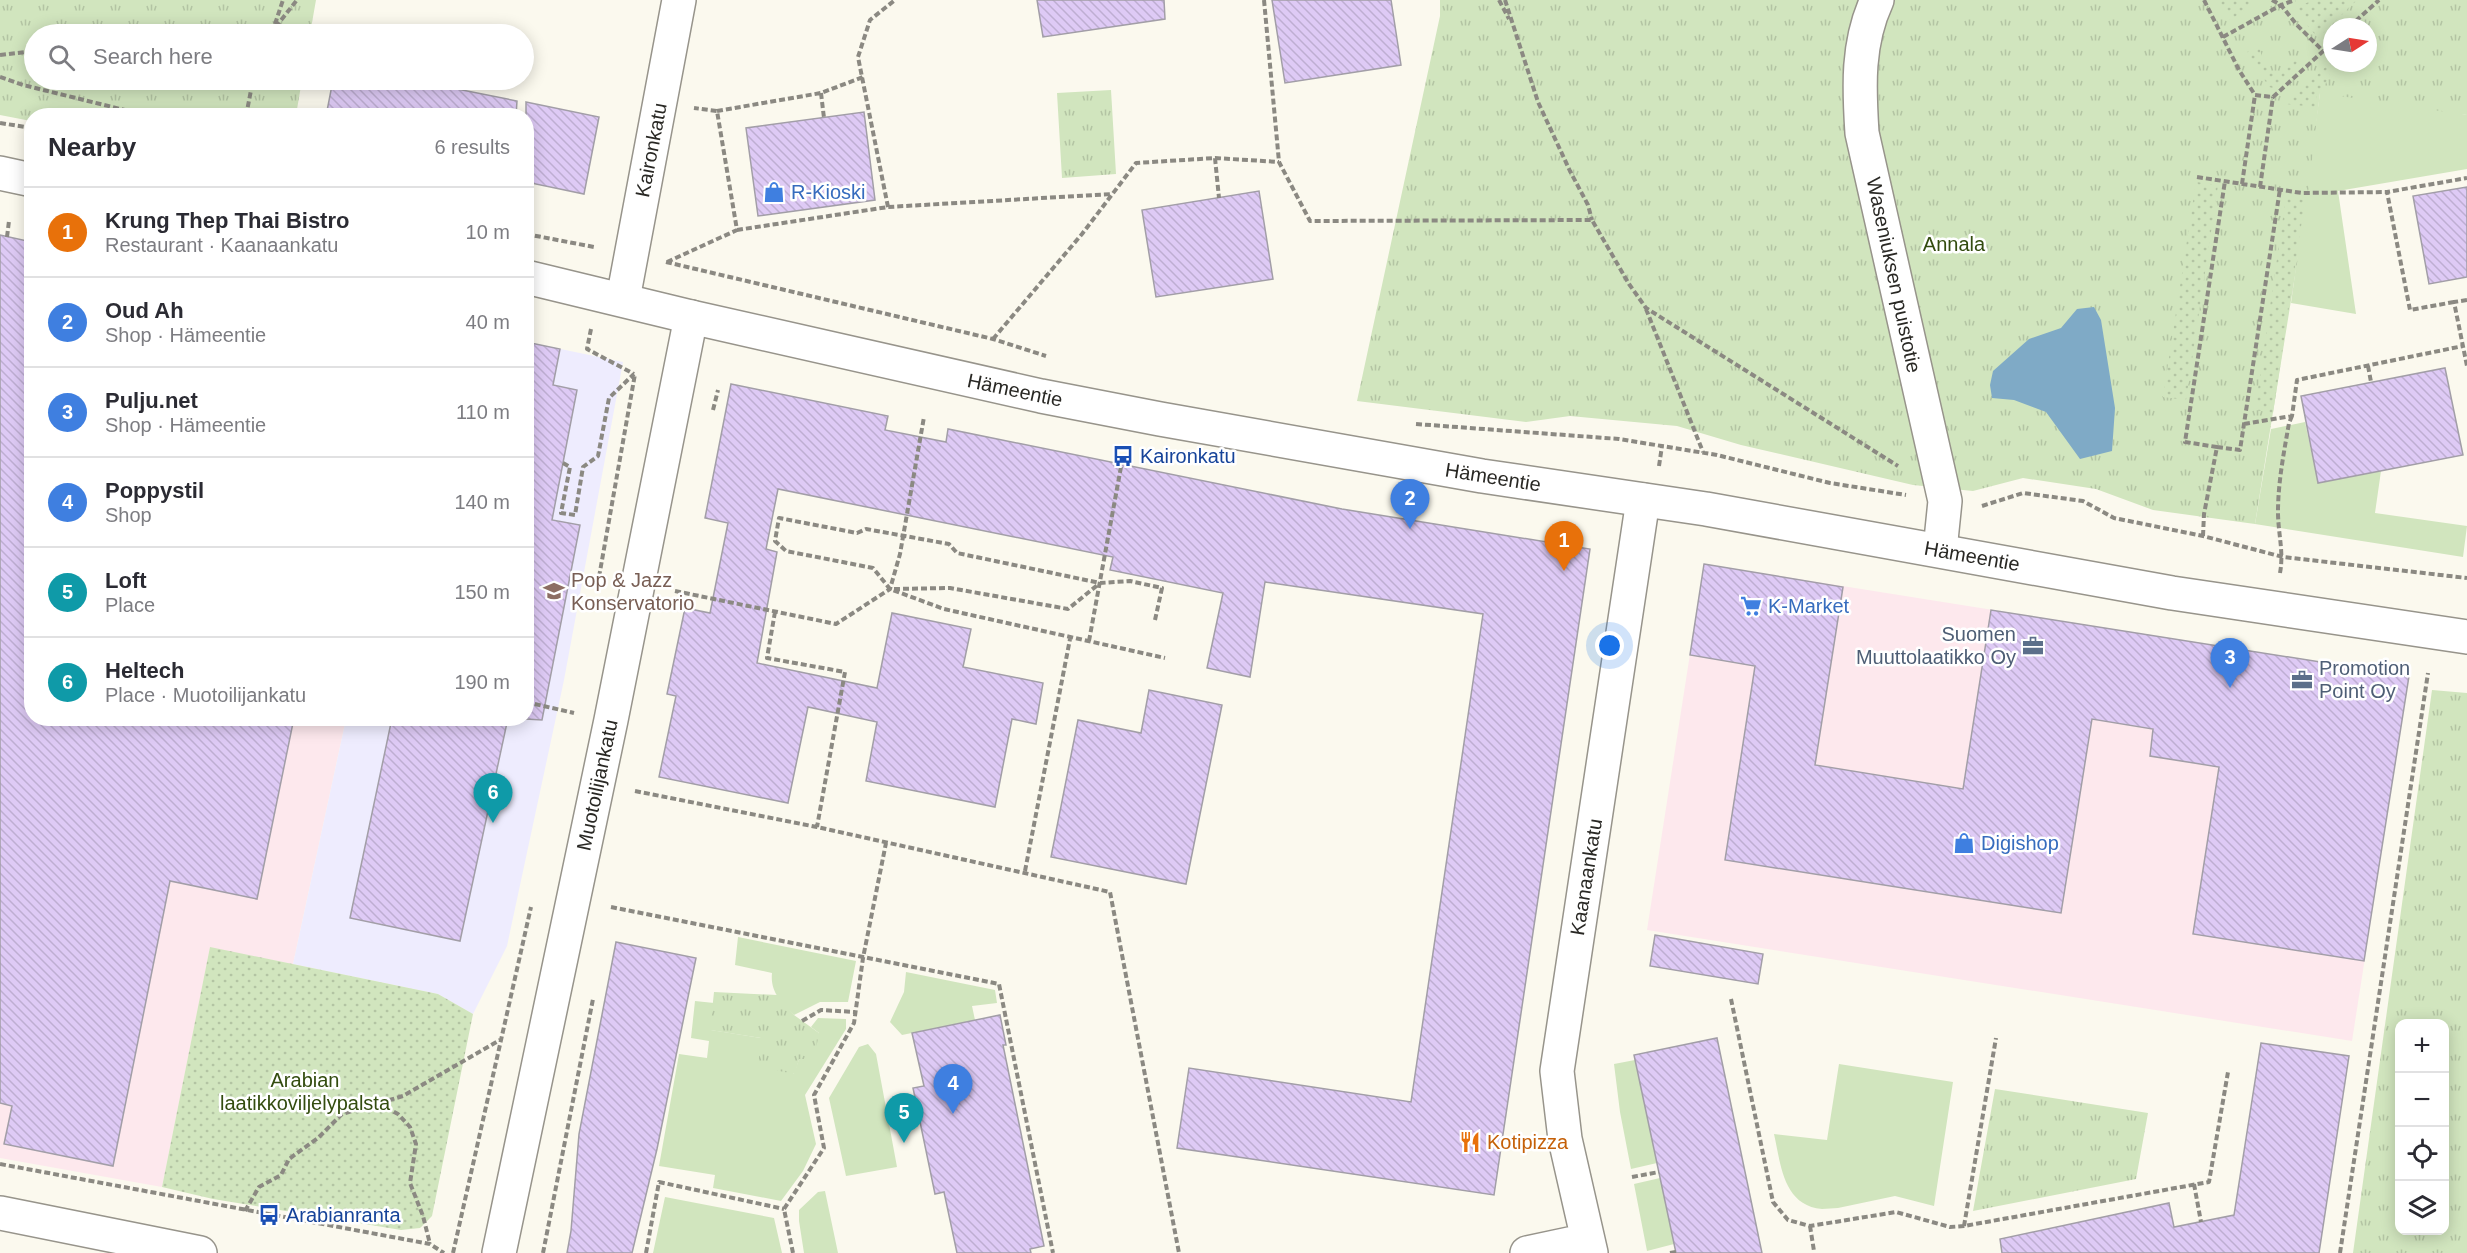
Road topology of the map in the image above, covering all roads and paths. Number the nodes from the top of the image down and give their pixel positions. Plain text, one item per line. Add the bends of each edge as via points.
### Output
1 (283, 0) edge
2 (297, 0) edge
3 (679, 0) edge
4 (895, 0) edge
5 (1264, 0) edge
6 (1499, 0) edge
7 (1505, 0) edge
8 (1877, 0) edge
9 (2204, 0) edge
10 (2272, 0) edge
11 (2295, 0) edge
12 (2379, 0) edge
13 (2281, 2) edge
14 (2359, 18) edge
15 (275, 24) edge
16 (277, 24) edge
17 (1513, 27) junction
18 (2223, 37) junction
19 (2323, 51) joint
20 (24, 52) edge
21 (0, 55) edge
22 (0, 77) edge
23 (863, 77) junction
24 (24, 85) edge
25 (43, 90) edge
26 (251, 90) edge
27 (821, 93) junction
28 (2255, 95) junction
29 (2273, 98) junction
30 (661, 103) junction
31 (116, 108) edge
32 (248, 108) edge
33 (717, 111) junction
34 (824, 117) dead end
35 (0, 123) edge
36 (24, 127) edge
37 (1215, 158) junction
38 (1279, 162) junction
39 (0, 173) edge
40 (2197, 177) dead end
41 (24, 178) edge
42 (2467, 178) edge
43 (2225, 181) junction
44 (2242, 184) junction
45 (2260, 187) junction
46 (2280, 189) junction
47 (2387, 192) junction
48 (1112, 194) junction
49 (1219, 198) dead end
50 (888, 207) junction
51 (1592, 220) junction
52 (9, 221) dead end
53 (737, 230) junction
54 (534, 236) edge
55 (7, 237) dead end
56 (632, 254) junction
57 (666, 262) junction
58 (534, 279) edge
59 (623, 299) junction
60 (2467, 300) edge
61 (2454, 302) junction
62 (1646, 309) junction
63 (691, 317) junction
64 (993, 339) junction
65 (2463, 346) junction
66 (587, 349) dead end
67 (1050, 358) dead end
68 (2368, 366) junction
69 (2467, 366) edge
70 (634, 374) junction
71 (2371, 382) dead end
72 (2292, 416) junction
73 (924, 417) dead end
74 (1415, 424) dead end
75 (2244, 424) junction
76 (2217, 447) junction
77 (1703, 452) junction
78 (1123, 456) dead end
79 (563, 463) dead end
80 (1900, 467) dead end
81 (1643, 500) junction
82 (1945, 501) junction
83 (903, 536) junction
84 (2203, 536) junction
85 (1940, 550) junction
86 (2283, 557) junction
87 (598, 578) dead end
88 (2467, 579) edge
89 (1100, 583) junction
90 (890, 589) junction
91 (675, 591) dead end
92 (775, 612) junction
93 (1155, 620) dead end
94 (2467, 637) edge
95 (1070, 639) junction
96 (1089, 641) junction
97 (1165, 658) dead end
98 (2428, 672) dead end
99 (534, 704) edge
100 (576, 704) dead end
101 (574, 713) junction
102 (572, 724) dead end
103 (635, 791) dead end
104 (817, 827) junction
105 (886, 843) junction
106 (1025, 871) junction
107 (532, 900) dead end
108 (611, 907) dead end
109 (863, 958) junction
110 (1731, 999) dead end
111 (855, 1012) junction
112 (802, 1021) dead end
113 (1996, 1038) dead end
114 (501, 1040) junction
115 (2228, 1072) dead end
116 (377, 1102) junction
117 (0, 1164) edge
118 (1659, 1172) dead end
119 (1632, 1177) dead end
120 (2194, 1184) junction
121 (784, 1209) junction
122 (244, 1211) junction
123 (0, 1213) edge
124 (2201, 1222) dead end
125 (1809, 1226) junction
126 (1964, 1226) junction
127 (74, 1240) edge
128 (430, 1244) junction
129 (1590, 1247) edge
130 (1814, 1251) dead end
131 (1676, 1252) edge
132 (200, 1253) edge
133 (444, 1253) edge
134 (453, 1253) edge
135 (500, 1253) edge
136 (646, 1253) edge
137 (793, 1253) edge
138 (1053, 1253) edge
139 (1179, 1253) edge
140 (1527, 1253) edge
141 (1670, 1253) edge
142 (2340, 1253) edge

1 - 15 path
2 - 16 path
3 - 30 street, Kaironkatu
4 - 23 path via 870,21 858,57
5 - 38 path
6 - 17 path
7 - 17 path
8 - 82 street, Waseniuksen puistotie via 1866,23 1859,84 1862,133
9 - 18 path
10 - 13 path
11 - 13 path
12 - 14 path
13 - 18 path
13 - 19 path via 2297,26
17 - 51 path via 1538,102
18 - 28 path
19 - 29 path
20 - 21 path
22 - 24 path
23 - 27 path
23 - 50 path
25 - 31 path
26 - 32 path
27 - 33 path
27 - 34 path
28 - 29 path
28 - 44 path
29 - 45 path
30 - 33 path
30 - 56 street, Kaironkatu
33 - 53 path
35 - 36 path
37 - 38 path
37 - 48 path via 1136,163
37 - 49 path
38 - 51 path via 1310,220
39 - 41 street
40 - 43 path
42 - 47 path
43 - 44 path
43 - 76 path via 2185,442
44 - 45 path
45 - 46 path
46 - 47 path via 2311,193
46 - 75 path
47 - 61 path via 2410,310
48 - 50 path
48 - 64 path
50 - 53 path
51 - 62 path
52 - 55 path
53 - 57 path
54 - 56 path
56 - 57 path
56 - 59 street, Kaironkatu
57 - 64 path
58 - 59 street, Hämeentie
59 - 63 street, Hämeentie
60 - 61 path
61 - 65 path
62 - 77 path
62 - 80 path
63 - 81 street, Hämeentie via 1160,419
63 - 135 street, Muotoilijankatu
64 - 67 path
65 - 68 path
65 - 69 path
66 - 70 path
68 - 71 path
68 - 72 path via 2297,380
70 - 79 path via 609,398 598,456 583,467 575,515 561,513 570,467
70 - 87 path
72 - 75 path
72 - 86 path via 2278,495
73 - 83 path
74 - 77 path via 1584,435
75 - 76 path via 2241,450
76 - 84 path
77 - 82 path via 1830,483
78 - 89 path
81 - 85 street, Hämeentie
81 - 129 street, Kaanaankatu via 1557,1071 1565,1139
82 - 84 path via 1984,506 2023,493 2083,501 2114,518
82 - 85 street, Waseniuksen puistotie
83 - 89 path via 949,544 957,553
83 - 90 path
83 - 90 path via 866,529 857,533 779,518 775,541 786,551 873,568
84 - 86 path
85 - 94 street, Hämeentie via 2195,597
86 - 88 path
89 - 90 path via 1068,609 950,588
89 - 93 path via 1130,581 1162,588
89 - 96 path
90 - 92 path via 836,624
90 - 95 path via 944,609
91 - 92 path
92 - 104 path via 767,658 844,672
95 - 96 path
95 - 106 path
96 - 97 path
98 - 142 path
99 - 101 path
100 - 101 path
101 - 102 path
103 - 104 path
104 - 105 path
105 - 106 path
105 - 109 path
106 - 139 path via 1110,892
107 - 114 path
108 - 109 path
109 - 111 path
109 - 138 path via 999,984
110 - 125 path via 1773,1202 1788,1220
111 - 112 path via 821,1010
111 - 121 path via 854,1023 814,1095 824,1148
113 - 126 path
114 - 116 path via 403,1096
114 - 134 path
115 - 120 path via 2209,1182
116 - 122 path via 342,1114 289,1159 281,1175 259,1187
116 - 128 path via 398,1114 410,1128 416,1144 410,1183
117 - 122 path
118 - 119 path
120 - 124 path
120 - 126 path
121 - 136 path via 659,1182
121 - 137 path
122 - 128 path
123 - 127 street
125 - 126 path via 1896,1212 1950,1227
125 - 130 path
127 - 132 street
128 - 133 path
129 - 140 street
131 - 141 path

